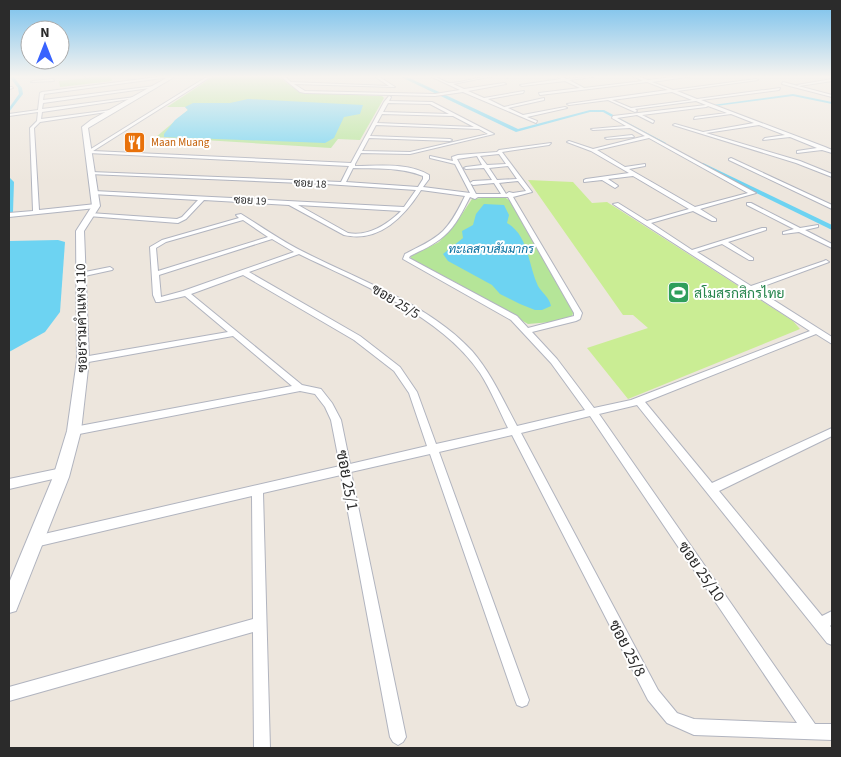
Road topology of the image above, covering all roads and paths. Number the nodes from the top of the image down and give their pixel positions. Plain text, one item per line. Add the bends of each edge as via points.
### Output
1 (31, 111) edge
2 (39, 111) edge
3 (108, 111) edge
4 (111, 111) edge
5 (154, 111) edge
6 (448, 111) edge
7 (512, 111) edge
8 (548, 111) edge
9 (634, 111) edge
10 (654, 111) edge
11 (727, 111) edge
12 (380, 113) joint
13 (638, 113) junction
14 (732, 113) junction
15 (9, 114) edge
16 (14, 114) joint
17 (456, 115) junction
18 (524, 116) junction
19 (695, 118) dead end
20 (39, 120) junction
21 (536, 122) dead end
22 (653, 122) dead end
23 (374, 124) junction
24 (759, 124) junction
25 (675, 125) dead end
26 (630, 127) junction
27 (480, 128) junction
28 (593, 129) dead end
29 (701, 133) junction
30 (647, 136) junction
31 (790, 136) junction
32 (367, 137) junction
33 (607, 138) dead end
34 (766, 140) dead end
35 (462, 141) junction
36 (569, 142) dead end
37 (549, 144) dead end
38 (823, 148) junction
39 (594, 150) junction
40 (88, 152) junction
41 (360, 152) junction
42 (799, 152) dead end
43 (832, 152) edge
44 (499, 155) junction
45 (432, 156) dead end
46 (480, 157) junction
47 (460, 158) dead end
48 (731, 159) dead end
49 (456, 163) junction
50 (752, 163) dead end
51 (742, 164) junction
52 (506, 165) dead end
53 (643, 165) dead end
54 (352, 166) junction
55 (486, 167) junction
56 (466, 168) dead end
57 (625, 168) junction
58 (91, 173) junction
59 (634, 174) junction
60 (832, 176) edge
61 (604, 179) junction
62 (516, 180) dead end
63 (495, 181) junction
64 (586, 181) dead end
65 (473, 183) dead end
66 (342, 184) junction
67 (615, 186) dead end
68 (419, 189) junction
69 (529, 192) joint
70 (94, 193) junction
71 (507, 195) junction
72 (472, 196) junction
73 (203, 198) junction
74 (288, 202) junction
75 (616, 204) dead end
76 (749, 204) dead end
77 (832, 207) edge
78 (405, 209) junction
79 (696, 210) junction
80 (93, 211) junction
81 (36, 212) junction
82 (11, 215) edge
83 (714, 220) dead end
84 (645, 223) junction
85 (816, 226) dead end
86 (764, 230) dead end
87 (798, 230) junction
88 (785, 233) dead end
89 (273, 237) junction
90 (723, 242) junction
91 (832, 246) edge
92 (299, 252) junction
93 (691, 252) junction
94 (751, 259) dead end
95 (829, 260) edge
96 (110, 269) dead end
97 (245, 273) junction
98 (156, 274) junction
99 (80, 275) junction
100 (750, 289) junction
101 (186, 293) junction
102 (527, 331) junction
103 (817, 331) junction
104 (235, 333) junction
105 (832, 340) edge
106 (83, 360) junction
107 (300, 388) junction
108 (639, 401) junction
109 (592, 412) junction
110 (514, 430) junction
111 (74, 431) junction
112 (832, 432) edge
113 (432, 449) junction
114 (346, 469) junction
115 (62, 474) junction
116 (9, 484) edge
117 (256, 490) junction
118 (711, 490) junction
119 (35, 541) junction
120 (9, 604) edge
121 (827, 620) edge
122 (258, 624) junction
123 (832, 638) edge
124 (9, 694) edge
125 (522, 700) dead end
126 (811, 731) junction
127 (832, 732) edge
128 (398, 737) dead end
129 (262, 748) edge

1 - 16 street
2 - 20 street
3 - 20 street
4 - 40 street via 87,125
5 - 40 street
6 - 17 street
7 - 18 street
8 - 18 street
9 - 13 street
10 - 13 street
11 - 14 street
12 - 17 street
12 - 23 street
13 - 22 street
13 - 26 street via 613,117
14 - 19 street
14 - 24 street
15 - 16 street
17 - 27 street
18 - 21 street
20 - 81 street via 32,128
23 - 27 street
23 - 32 street
24 - 29 street
24 - 31 street
25 - 29 street
26 - 28 street
26 - 30 street
27 - 35 street via 492,134
29 - 60 street via 798,162
30 - 33 street
30 - 39 street
30 - 79 street via 753,193
31 - 34 street
31 - 38 street
32 - 35 street
32 - 41 street
35 - 41 street via 410,153
36 - 39 street
37 - 44 street via 506,148 499,151
38 - 42 street
38 - 43 street
39 - 57 street
40 - 54 street
40 - 58 street
41 - 54 street
44 - 46 street
44 - 49 street via 458,156 454,158
44 - 69 street
45 - 49 street
46 - 47 street
46 - 55 street
48 - 51 street
49 - 72 street
50 - 51 street
51 - 77 street
52 - 55 street
53 - 57 street
54 - 66 street
54 - 68 street via 422,173 426,179
55 - 56 street
55 - 63 street
57 - 59 street
58 - 66 street, ซอย 18
58 - 70 street
59 - 61 street
59 - 79 street
61 - 64 street
61 - 67 street
62 - 63 street
63 - 65 street
63 - 71 street
66 - 68 street, ซอย 18
68 - 72 street, ซอย 18
68 - 78 street
69 - 71 street, ซอย 18
70 - 73 street, ซอย 19
70 - 80 street
71 - 72 street, ซอย 18
71 - 102 street via 578,313 573,319
72 - 102 street, ซอย 25/10 via 445,232 406,259 503,310
73 - 74 street, ซอย 19
73 - 80 street via 178,221
74 - 78 street, ซอย 19
74 - 78 street via 354,237 387,224
75 - 84 street
76 - 87 street
79 - 83 street
79 - 84 street
80 - 81 street
80 - 99 street, ซอยรามคำแหง 110 via 80,231
81 - 82 street
84 - 93 street
85 - 87 street
86 - 90 street
87 - 88 street
87 - 91 street
89 - 92 street, ซอย 25/5
89 - 98 street
89 - 98 street, ซอย 25/5 via 242,217 156,244 153,247
90 - 93 street
90 - 94 street
92 - 97 street
92 - 110 street, ซอย 25/5 via 358,278 454,338 484,372
93 - 100 street
95 - 100 street
96 - 99 street
97 - 101 street
97 - 113 street via 357,338 390,362 413,392
98 - 101 street via 156,296 159,300
99 - 106 street, ซอยรามคำแหง 110
100 - 103 street
101 - 104 street, ซอย 25/1
102 - 109 street, ซอย 25/10
103 - 105 street
103 - 108 street
104 - 106 street
104 - 107 street, ซอย 25/1
106 - 111 street, ซอยรามคำแหง 110
107 - 111 street
107 - 114 street, ซอย 25/1 via 318,392 330,405
108 - 109 street
108 - 118 street
109 - 110 street
109 - 126 street, ซอย 25/10
110 - 113 street
110 - 126 street, ซอย 25/8 via 653,695 665,711 672,718 694,726
111 - 115 street, ซอยรามคำแหง 110
112 - 118 street
113 - 114 street
113 - 125 street
114 - 117 street
114 - 128 street, ซอย 25/1
115 - 116 street
115 - 119 street, ซอยรามคำแหง 110
117 - 119 street
117 - 122 street
118 - 121 street
119 - 120 street, ซอยรามคำแหง 110
121 - 123 street
122 - 124 street
122 - 129 street
126 - 127 street, ซอย 25/8

